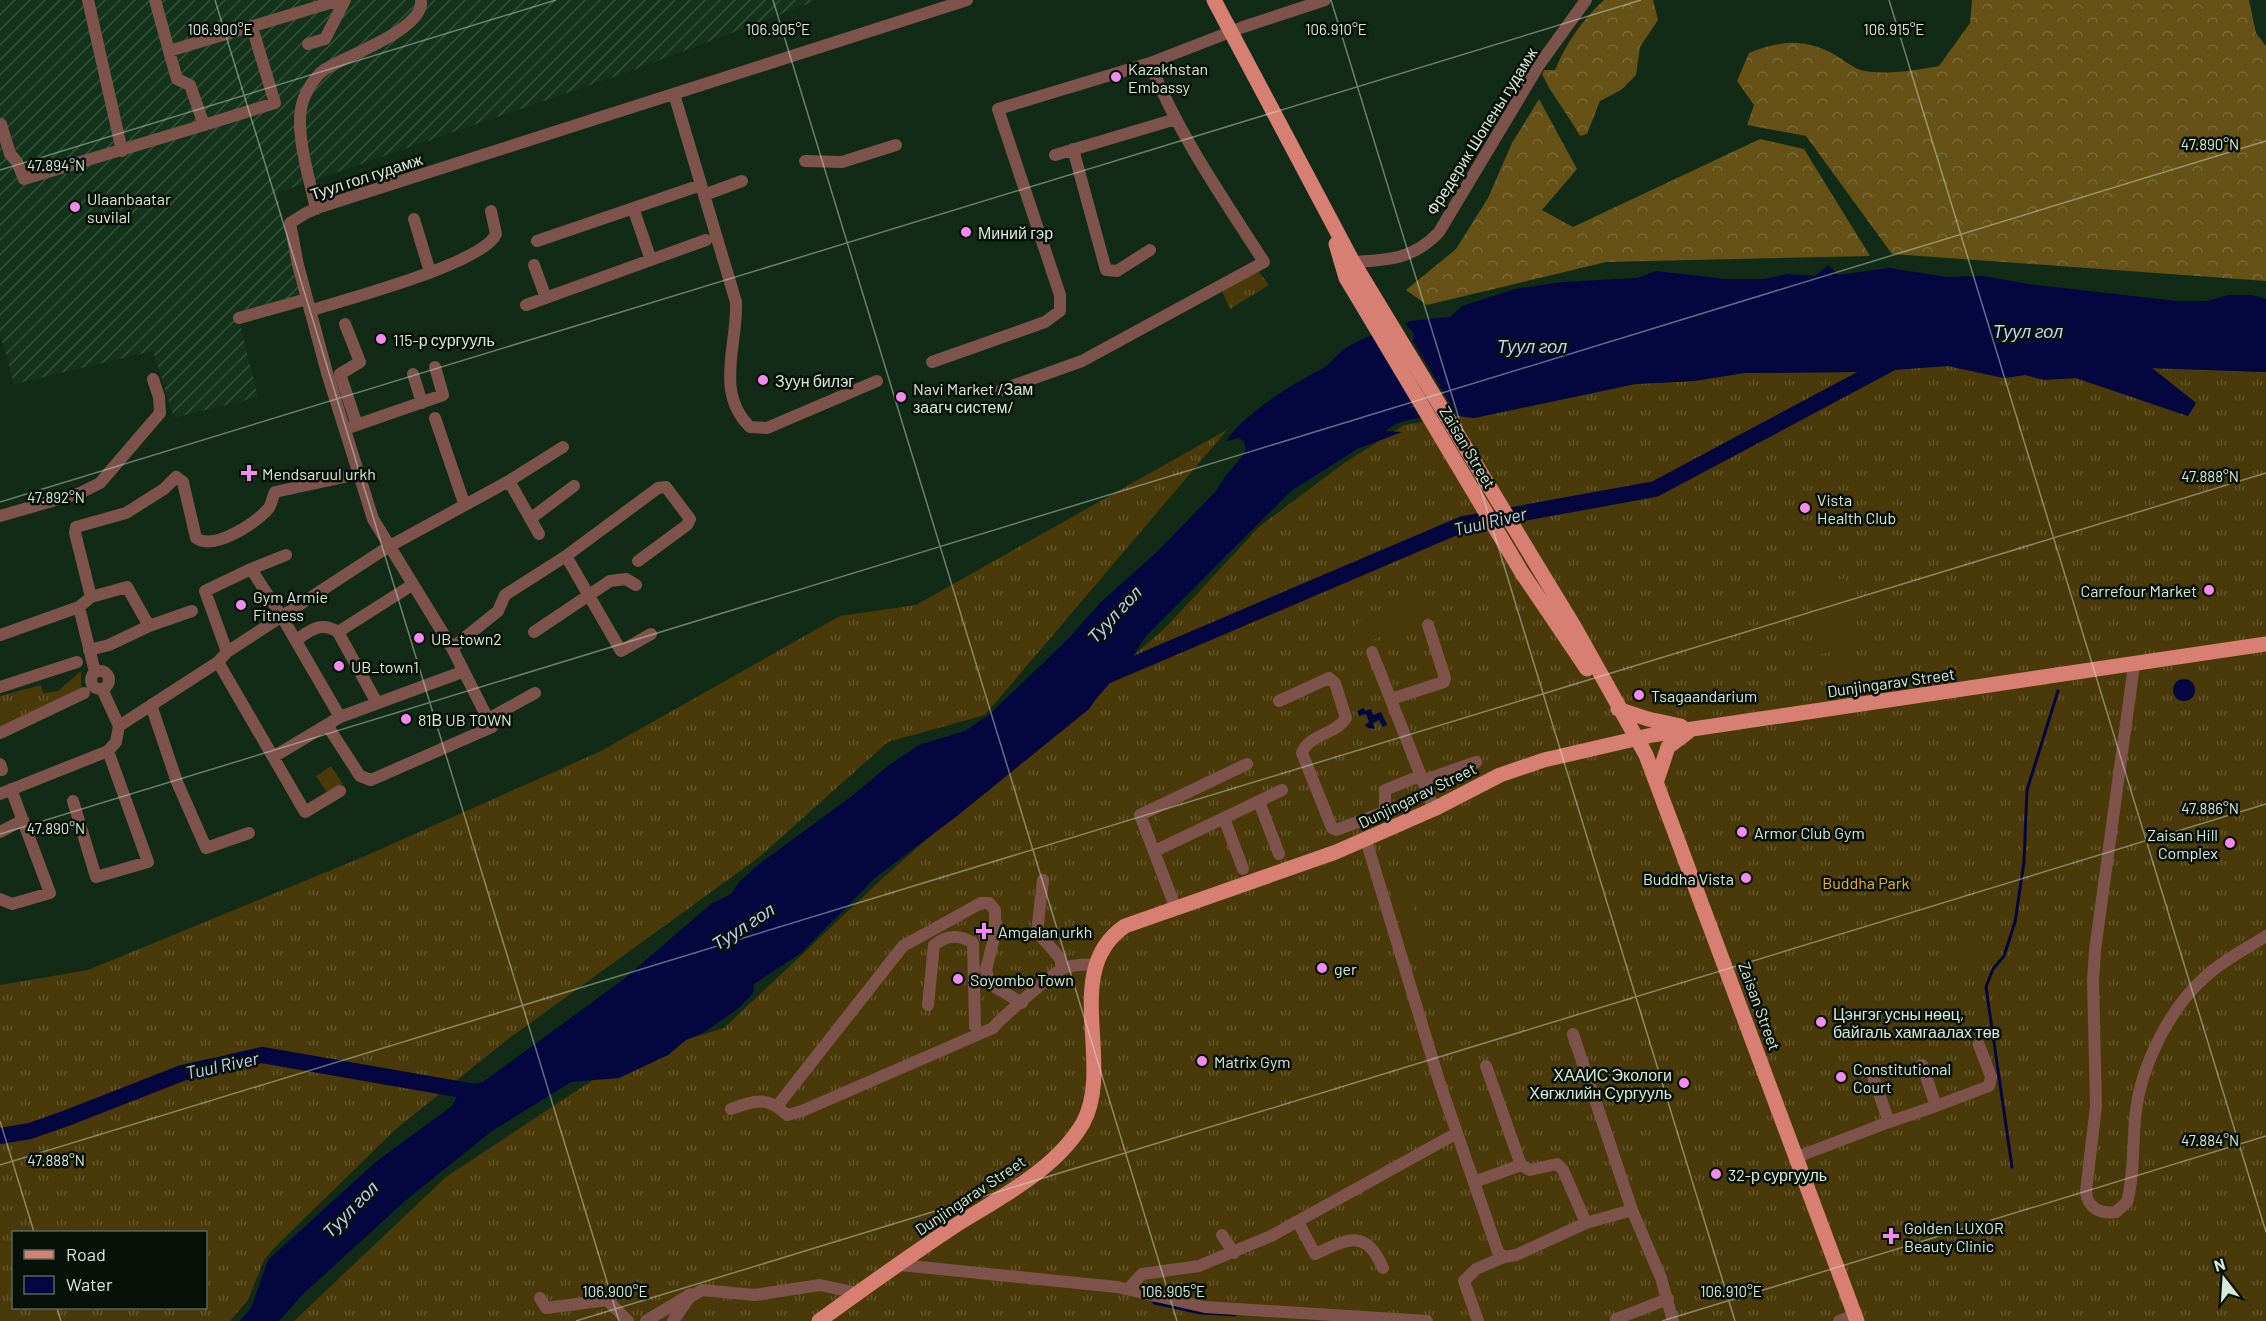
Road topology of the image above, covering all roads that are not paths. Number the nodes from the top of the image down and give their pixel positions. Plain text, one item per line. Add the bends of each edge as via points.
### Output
1 (88, 0) edge
2 (155, 0) edge
3 (340, 0) edge
4 (345, 0) edge
5 (422, 0) edge
6 (967, 0) edge
7 (1214, 0) edge
8 (1325, 0) edge
9 (1586, 0) edge
10 (252, 27) junction
11 (1229, 32) junction
12 (308, 44) dead end
13 (169, 51) junction
14 (1150, 63) junction
15 (674, 94) junction
16 (1176, 119) junction
17 (1, 124) edge
18 (204, 125) junction
19 (896, 145) dead end
20 (1073, 149) junction
21 (122, 151) junction
22 (1055, 155) dead end
23 (805, 161) dead end
24 (742, 181) dead end
25 (703, 190) junction
26 (633, 208) junction
27 (316, 209) junction
28 (491, 211) dead end
29 (414, 219) dead end
30 (1330, 221) junction
31 (706, 240) dead end
32 (537, 241) dead end
33 (1150, 250) dead end
34 (651, 260) junction
35 (1353, 262) junction
36 (534, 265) dead end
37 (430, 272) junction
38 (546, 298) junction
39 (1367, 299) junction
40 (309, 305) junction
41 (526, 305) dead end
42 (239, 318) dead end
43 (345, 324) dead end
44 (932, 362) dead end
45 (435, 367) dead end
46 (413, 374) dead end
47 (153, 379) dead end
48 (878, 381) dead end
49 (1001, 390) dead end
50 (422, 403) junction
51 (435, 418) dead end
52 (351, 427) junction
53 (563, 447) dead end
54 (358, 474) junction
55 (510, 481) junction
56 (574, 486) dead end
57 (464, 503) junction
58 (0, 516) edge
59 (530, 519) junction
60 (539, 534) dead end
61 (388, 547) junction
62 (286, 555) dead end
63 (566, 556) junction
64 (638, 561) dead end
65 (250, 569) junction
66 (412, 585) junction
67 (636, 585) dead end
68 (91, 597) junction
69 (589, 597) junction
70 (79, 607) junction
71 (192, 611) dead end
72 (282, 617) junction
73 (1428, 625) dead end
74 (149, 626) junction
75 (338, 632) junction
76 (534, 632) dead end
77 (651, 634) dead end
78 (0, 635) edge
79 (296, 640) junction
80 (2266, 644) edge
81 (452, 648) junction
82 (89, 650) junction
83 (227, 652) junction
84 (1372, 652) dead end
85 (76, 662) dead end
86 (218, 662) junction
87 (2134, 665) junction
88 (462, 672) junction
89 (0, 687) edge
90 (84, 693) dead end
91 (535, 693) dead end
92 (1391, 699) junction
93 (1279, 701) dead end
94 (377, 703) junction
95 (150, 705) junction
96 (1618, 709) junction
97 (340, 717) junction
98 (490, 718) junction
99 (327, 725) junction
100 (119, 726) junction
101 (1693, 729) junction
102 (0, 733) edge
103 (1635, 738) junction
104 (108, 752) junction
105 (273, 757) junction
106 (1476, 762) dead end
107 (1247, 764) dead end
108 (1421, 778) junction
109 (1657, 780) junction
110 (1282, 790) dead end
111 (340, 791) dead end
112 (6, 792) edge
113 (73, 801) dead end
114 (1259, 802) junction
115 (1434, 809) junction
116 (1224, 818) junction
117 (23, 820) junction
118 (0, 832) edge
119 (249, 833) dead end
120 (1366, 840) junction
121 (1155, 850) junction
122 (1280, 854) dead end
123 (1243, 869) dead end
124 (1043, 880) dead end
125 (0, 899) edge
126 (1176, 909) junction
127 (2266, 936) edge
128 (1097, 965) junction
129 (1062, 969) junction
130 (1022, 1003) junction
131 (928, 1005) dead end
132 (975, 1026) dead end
133 (1573, 1034) dead end
134 (1979, 1045) dead end
135 (1922, 1065) dead end
136 (1486, 1066) dead end
137 (1873, 1077) dead end
138 (777, 1105) junction
139 (1936, 1106) junction
140 (731, 1109) dead end
141 (1889, 1122) junction
142 (1457, 1132) junction
143 (1797, 1157) junction
144 (1521, 1165) junction
145 (1474, 1182) junction
146 (1632, 1210) junction
147 (1298, 1222) junction
148 (1586, 1222) junction
149 (1222, 1235) dead end
150 (1233, 1253) junction
151 (1504, 1257) junction
152 (900, 1265) junction
153 (1383, 1268) dead end
154 (1128, 1289) junction
155 (695, 1293) junction
156 (858, 1293) junction
157 (540, 1298) dead end
158 (1668, 1299) junction
159 (1855, 1318) edge
160 (1616, 1319) dead end
161 (628, 1321) edge
162 (646, 1321) edge
163 (673, 1321) edge
164 (819, 1321) edge
165 (1427, 1321) edge
166 (1479, 1321) edge
167 (1673, 1321) edge
168 (1839, 1321) edge

1 - 21 street
2 - 13 street
3 - 10 street
4 - 12 street via 325,39
5 - 27 street via 416,16 401,29 324,70 306,93 299,122
6 - 15 street, Туул гол гудамж
7 - 11 main road, Zaisan Street
8 - 11 street
9 - 35 street, Фредерик Шопены гудамж via 1539,65 1439,232 1410,255
10 - 13 street
10 - 18 street via 276,103
11 - 14 street
11 - 30 main road, Zaisan Street
13 - 18 street via 177,79 190,85
14 - 16 street
14 - 44 street via 999,109 1060,295 1060,311 1045,322
15 - 25 street
15 - 27 street, Туул гол гудамж
16 - 20 street
16 - 49 street via 1264,262 1082,361
17 - 21 street via 10,154 24,179
18 - 21 street
19 - 23 street via 843,162
20 - 22 street
20 - 33 street via 1106,270 1117,271
24 - 25 street
25 - 26 street
25 - 48 street via 736,302 736,334 728,371 735,403 745,423 767,428
26 - 32 street
26 - 34 street
27 - 40 street, Туул гол гудамж via 290,224
28 - 37 street via 494,238 477,252
29 - 37 street
30 - 35 main road, Zaisan Street
30 - 39 main road, Zaisan Street via 1346,278
31 - 34 street
34 - 38 street
35 - 39 main road, Zaisan Street
36 - 38 street
37 - 40 street
38 - 41 street
39 - 96 main road, Zaisan Street via 1529,570 1575,628
40 - 42 street
40 - 52 street, Туул гол гудамж
43 - 52 street via 360,362 340,374
45 - 50 street via 443,395
46 - 50 street
47 - 58 street via 160,413 100,483 71,496
50 - 52 street
51 - 57 street
52 - 54 street, Туул гол гудамж
53 - 55 street
54 - 61 street, Туул гол гудамж via 373,519
54 - 68 street via 275,492 270,508 244,530 208,542 196,538 183,482 176,477 121,515 76,526
55 - 57 street
55 - 59 street
56 - 59 street
57 - 61 street
59 - 60 street
61 - 66 street, Туул гол гудамж
61 - 72 street
62 - 65 street
63 - 64 street via 658,488 666,487 690,519
63 - 69 street
63 - 81 street via 505,595 498,611
65 - 72 street
65 - 83 street via 205,591
66 - 75 street
66 - 81 street, Туул гол гудамж
67 - 69 street via 626,579 610,581
68 - 70 street
68 - 74 street via 127,587
69 - 76 street
69 - 77 street via 621,651
70 - 78 street
70 - 82 street
71 - 74 street
72 - 79 street
72 - 83 street
73 - 92 street via 1444,682
74 - 82 street via 110,645
75 - 79 street via 328,626 316,626
75 - 94 street
79 - 97 street
80 - 87 main road, Dunjingarav Street
81 - 88 street, Туул гол гудамж
82 - 100 street via 95,672 108,675 109,682 102,689
83 - 86 street
84 - 92 street
85 - 89 street
86 - 95 street
86 - 105 street
87 - 101 main road, Dunjingarav Street
87 - 127 street via 2092,981 2096,1106 2085,1191 2088,1203 2095,1209 2116,1212 2127,1202 2139,1093 2178,1009 2216,967
88 - 94 street
88 - 98 street, Туул гол гудамж
90 - 102 street
91 - 98 street
92 - 108 street
93 - 108 street via 1321,679 1335,682 1346,718 1310,741 1302,753 1332,828 1336,830 1385,812 1385,790
94 - 97 street
95 - 100 street
95 - 119 street via 206,848
96 - 101 main road
96 - 103 main road, Zaisan Street
97 - 99 street
98 - 99 street via 492,727 371,780 360,776
99 - 105 street
100 - 104 street via 116,742
101 - 103 main road, Dunjingarav Street
101 - 109 main road via 1668,747
103 - 109 main road, Zaisan Street
103 - 115 main road, Dunjingarav Street via 1500,775
104 - 112 street
104 - 113 street via 148,862 96,877
105 - 111 street via 305,812
106 - 108 street
107 - 121 street via 1140,815
108 - 115 street
109 - 143 main road, Zaisan Street
110 - 114 street
112 - 117 street
114 - 116 street
114 - 122 street
115 - 120 main road, Dunjingarav Street
116 - 121 street
116 - 123 street
117 - 118 street
117 - 125 street via 50,893 12,904
120 - 126 main road, Dunjingarav Street
120 - 142 street
121 - 126 street
124 - 129 street via 1037,932 1060,958
126 - 128 main road, Dunjingarav Street via 1115,933 1107,940
128 - 129 street
128 - 152 main road, Dunjingarav Street via 1092,998 1092,1084 1084,1121 1028,1180
129 - 130 street
130 - 138 street via 993,1028 818,1105 789,1116
130 - 138 street via 990,984 986,970 995,934 995,910 989,903 981,903 903,946
131 - 132 street via 934,945 951,936 964,937 973,943
133 - 146 street
134 - 139 street via 1990,1077 1989,1086
135 - 139 street
136 - 144 street
137 - 141 street
138 - 140 street via 758,1101
139 - 141 street
141 - 143 street
142 - 145 street
142 - 147 street
143 - 159 main road, Zaisan Street
144 - 145 street
144 - 148 street via 1530,1170 1557,1164
145 - 151 street via 1497,1252
146 - 148 street
146 - 158 street
147 - 150 street
147 - 153 street via 1315,1254 1349,1239 1359,1240 1374,1248
148 - 151 street
149 - 150 street
150 - 154 street via 1186,1269 1144,1273
151 - 166 street via 1476,1269 1464,1281
152 - 154 street
152 - 156 main road, Dunjingarav Street
154 - 165 street via 1205,1307
155 - 156 street via 711,1290 755,1295 820,1285
155 - 162 street
155 - 163 street
156 - 164 main road, Dunjingarav Street
157 - 161 street via 546,1308 607,1300
158 - 160 street
158 - 167 street
159 - 168 street

